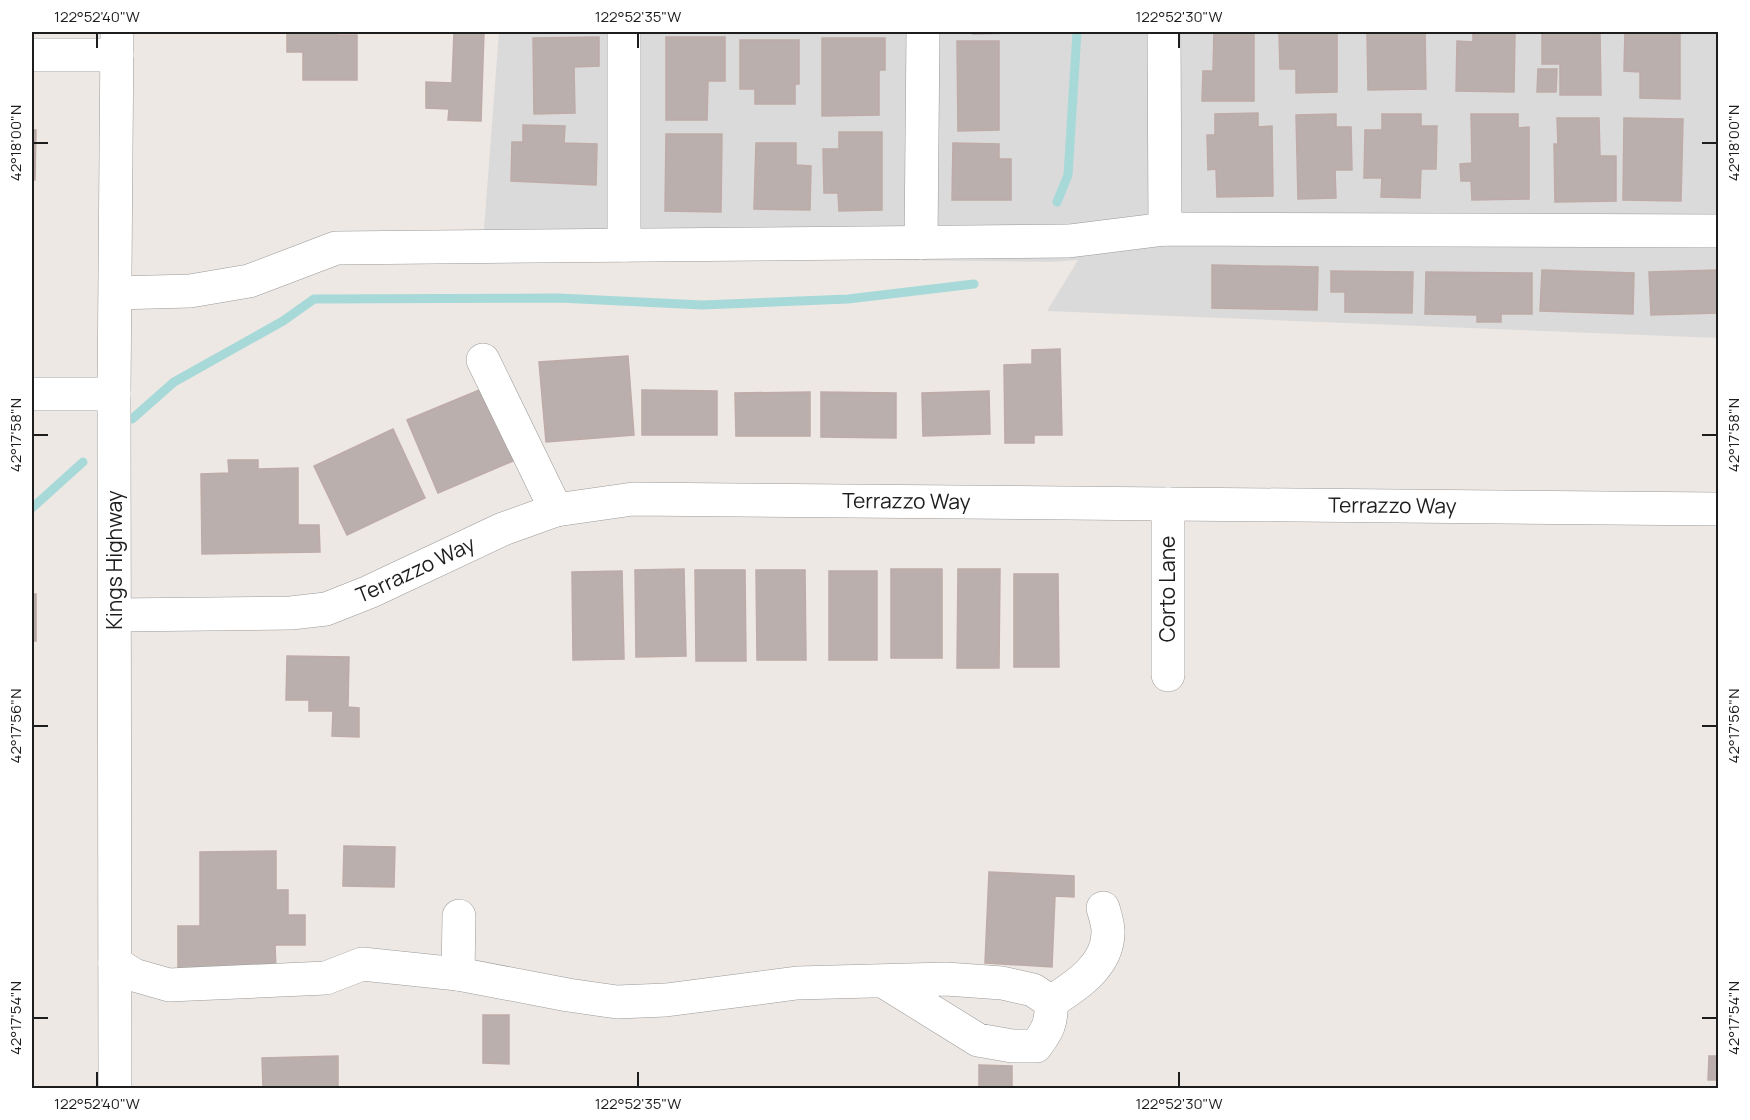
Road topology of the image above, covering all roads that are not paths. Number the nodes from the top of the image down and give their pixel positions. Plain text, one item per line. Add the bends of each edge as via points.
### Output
1 (624, 32) edge
2 (923, 32) edge
3 (1164, 32) edge
4 (117, 44) edge
5 (32, 55) edge
6 (1165, 229) junction
7 (1719, 231) edge
8 (921, 243) junction
9 (624, 245) junction
10 (116, 293) junction
11 (483, 360) dead end
12 (32, 394) edge
13 (114, 394) junction
14 (1168, 504) junction
15 (1719, 509) edge
16 (556, 510) junction
17 (116, 615) junction
18 (1168, 675) dead end
19 (1103, 908) dead end
20 (459, 916) dead end
21 (115, 963) junction
22 (458, 974) junction
23 (883, 981) junction
24 (1052, 1002) junction
25 (115, 1089) edge

1 - 9 street
2 - 8 street
3 - 6 street
4 - 5 street
4 - 10 street, Kings Highway
6 - 7 street
6 - 8 street via 1069,241
8 - 9 street
9 - 10 street via 336,248 249,281 190,291
10 - 13 street, Kings Highway
11 - 16 street
12 - 13 street
13 - 17 street, Kings Highway
14 - 15 street, Terrazzo Way
14 - 16 street, Terrazzo Way via 633,500
14 - 18 street, Corto Lane
16 - 17 street, Terrazzo Way via 503,529 326,609
17 - 21 street, Kings Highway
19 - 24 street via 1108,932 1094,970
20 - 22 street
21 - 22 street via 134,975 169,986 326,978 362,964
21 - 25 street, Kings Highway
22 - 23 street via 617,1002 666,1000 797,983
23 - 24 street via 946,979 1002,983 1033,990
23 - 24 street via 978,1040 1012,1046 1036,1046 1052,1017

